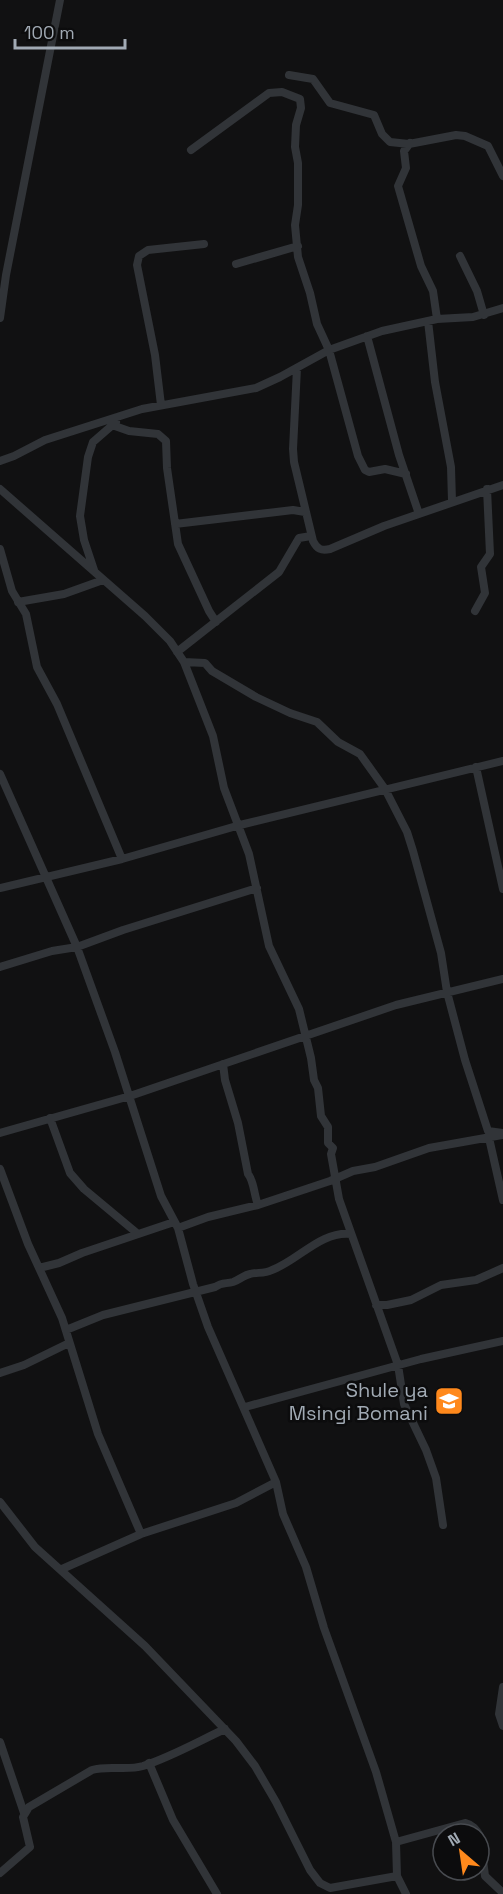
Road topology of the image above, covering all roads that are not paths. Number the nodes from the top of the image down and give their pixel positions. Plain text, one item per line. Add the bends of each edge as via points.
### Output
1 (60, 0) edge
2 (288, 75) dead end
3 (410, 143) junction
4 (191, 150) dead end
5 (503, 176) edge
6 (204, 244) dead end
7 (298, 246) junction
8 (460, 256) dead end
9 (236, 264) dead end
10 (503, 308) edge
11 (484, 315) junction
12 (0, 318) edge
13 (437, 319) junction
14 (428, 321) junction
15 (367, 336) junction
16 (329, 350) junction
17 (297, 368) junction
18 (161, 405) junction
19 (123, 415) junction
20 (112, 425) junction
21 (0, 460) edge
22 (406, 474) junction
23 (503, 485) edge
24 (0, 489) edge
25 (487, 489) junction
26 (452, 501) junction
27 (305, 512) junction
28 (419, 514) junction
29 (175, 524) junction
30 (311, 536) junction
31 (0, 549) edge
32 (95, 572) junction
33 (104, 580) junction
34 (18, 602) junction
35 (475, 611) dead end
36 (216, 622) junction
37 (177, 652) junction
38 (184, 662) junction
39 (503, 761) edge
40 (476, 767) junction
41 (0, 774) edge
42 (386, 789) junction
43 (240, 825) junction
44 (122, 859) junction
45 (46, 879) junction
46 (0, 888) edge
47 (258, 888) junction
48 (503, 889) edge
49 (77, 947) junction
50 (0, 967) edge
51 (503, 979) edge
52 (447, 992) junction
53 (306, 1036) junction
54 (223, 1064) junction
55 (130, 1096) junction
56 (50, 1118) junction
57 (0, 1133) edge
58 (503, 1134) edge
59 (489, 1138) junction
60 (0, 1169) edge
61 (336, 1178) junction
62 (503, 1200) edge
63 (258, 1205) junction
64 (176, 1225) junction
65 (138, 1234) junction
66 (351, 1234) junction
67 (39, 1268) junction
68 (503, 1268) edge
69 (195, 1291) junction
70 (376, 1305) junction
71 (66, 1330) junction
72 (503, 1341) edge
73 (69, 1343) junction
74 (398, 1365) junction
75 (0, 1373) edge
76 (244, 1407) junction
77 (276, 1482) junction
78 (0, 1502) edge
79 (443, 1525) dead end
80 (141, 1534) junction
81 (62, 1569) junction
82 (503, 1687) edge
83 (503, 1726) edge
84 (225, 1729) junction
85 (0, 1742) edge
86 (149, 1763) junction
87 (24, 1813) junction
88 (396, 1842) junction
89 (0, 1873) edge
90 (397, 1876) junction
91 (331, 1891) edge
92 (503, 1893) edge
93 (217, 1894) edge
94 (406, 1894) edge

1 - 12 street
2 - 3 street via 313,79 330,103 374,115 390,142
3 - 5 street via 465,136 488,146
3 - 13 street via 404,153 406,168 398,186 421,267 433,291
4 - 7 street via 269,93 282,92 298,98 301,108 294,147 298,163
6 - 18 street via 148,250 139,256 137,265
7 - 9 street
7 - 16 street via 317,324
8 - 11 street
10 - 11 street
11 - 13 street
13 - 14 street
14 - 15 street
14 - 26 street via 451,467
15 - 16 street
15 - 22 street
16 - 17 street
16 - 22 street via 358,456 366,472 385,469
17 - 18 street via 256,388
17 - 27 street via 293,449
18 - 19 street
19 - 20 street
19 - 21 street via 45,440
20 - 29 street via 158,434 165,439
20 - 32 street via 91,446 80,510 84,540
22 - 28 street
23 - 25 street
24 - 32 street
25 - 26 street
25 - 35 street via 490,554 480,567 485,593
26 - 28 street
27 - 29 street via 293,510
27 - 30 street
28 - 30 street via 325,550 317,548
29 - 36 street via 178,544
30 - 36 street via 299,538 279,572
31 - 34 street
32 - 33 street
33 - 34 street via 64,594
33 - 37 street via 159,629
34 - 44 street via 26,614 37,667 57,704
36 - 37 street
37 - 38 street
38 - 42 street via 205,663 232,684 264,701 317,722 338,742 360,754
38 - 43 street via 213,736 231,810
39 - 40 street
40 - 42 street
40 - 48 street
41 - 45 street
42 - 43 street
42 - 52 street via 410,841 441,953
43 - 44 street
43 - 47 street
44 - 45 street
45 - 46 street
45 - 49 street
47 - 49 street
47 - 53 street via 269,946 299,1009
49 - 50 street
49 - 55 street
51 - 52 street
52 - 53 street
52 - 58 street via 488,1131
53 - 54 street
53 - 61 street via 321,1116 333,1148
54 - 55 street
54 - 63 street
55 - 56 street
55 - 64 street via 161,1196
56 - 57 street
56 - 65 street via 70,1173
58 - 59 street
59 - 61 street via 429,1148
59 - 62 street
60 - 67 street
61 - 63 street
61 - 66 street
63 - 64 street
64 - 65 street
64 - 69 street
65 - 67 street
66 - 69 street via 321,1240 272,1270
66 - 70 street
67 - 71 street
68 - 70 street via 476,1280 441,1285 411,1300
69 - 71 street via 92,1319
69 - 76 street
70 - 74 street
71 - 73 street
72 - 74 street
73 - 75 street
73 - 80 street via 98,1434
74 - 76 street
74 - 79 street via 404,1404 436,1478
76 - 77 street
77 - 80 street via 236,1503
77 - 88 street via 283,1514 306,1568
78 - 81 street via 35,1547
80 - 81 street
81 - 84 street via 145,1646
82 - 83 street via 499,1714
84 - 86 street
84 - 91 street via 255,1766 310,1870
85 - 87 street
86 - 87 street via 127,1769 92,1770
86 - 93 street via 173,1820
87 - 89 street via 30,1845
88 - 90 street
88 - 92 street via 465,1822 480,1836 484,1875
90 - 91 street
90 - 94 street

